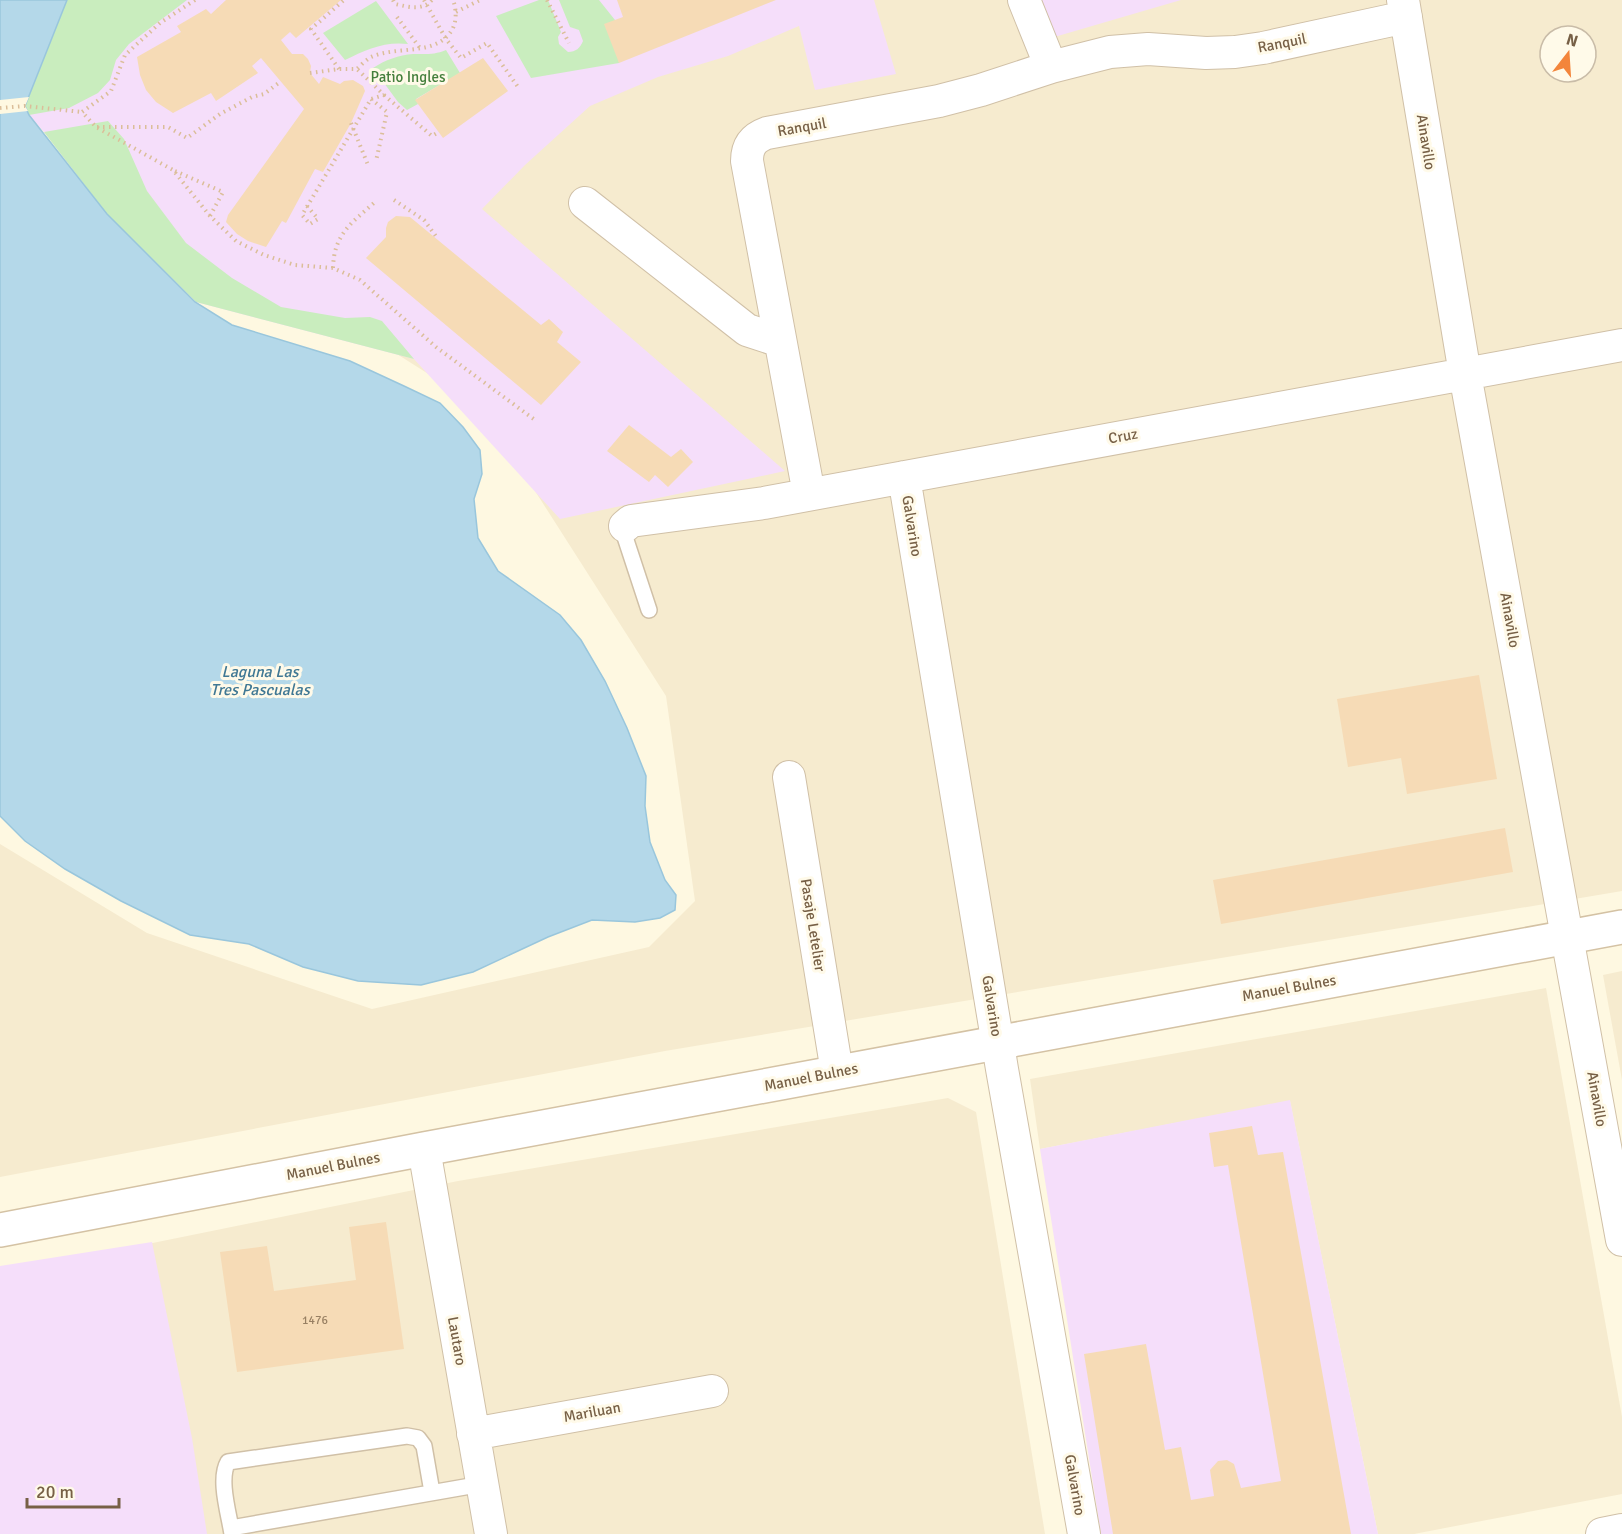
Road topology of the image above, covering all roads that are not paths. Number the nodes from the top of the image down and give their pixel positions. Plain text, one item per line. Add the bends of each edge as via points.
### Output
1 (1024, 0) edge
2 (1404, 9) edge
3 (1051, 67) junction
4 (585, 203) dead end
5 (780, 341) junction
6 (1622, 345) edge
7 (1465, 374) junction
8 (903, 477) junction
9 (809, 494) junction
10 (626, 526) joint
11 (649, 610) dead end
12 (789, 777) dead end
13 (1622, 927) edge
14 (1568, 937) junction
15 (998, 1042) junction
16 (837, 1072) junction
17 (424, 1149) junction
18 (0, 1230) edge
19 (1622, 1240) edge
20 (712, 1391) dead end
21 (473, 1434) junction
22 (482, 1484) junction
23 (432, 1492) junction
24 (1622, 1530) edge
25 (231, 1531) edge
26 (491, 1534) edge
27 (1084, 1534) edge
28 (1602, 1534) edge

1 - 3 street
2 - 3 street, Ranquil via 1263,48 1235,52 1127,49
2 - 7 street, Ainavillo
3 - 5 street, Ranquil via 939,101 757,137 750,145 747,161
4 - 5 street via 747,330
5 - 9 street, Ranquil
6 - 7 street, Cruz
7 - 8 street, Cruz
7 - 14 street, Ainavillo
8 - 9 street, Cruz
8 - 15 street, Galvarino
9 - 10 street, Cruz via 631,521
10 - 11 lane via 624,534
12 - 16 street, Pasaje Letelier
13 - 14 main road, Manuel Bulnes
14 - 15 main road, Manuel Bulnes
14 - 19 street, Ainavillo
15 - 16 main road, Manuel Bulnes
15 - 27 street, Galvarino
16 - 17 main road, Manuel Bulnes
17 - 18 main road, Manuel Bulnes
17 - 21 street, Lautaro
20 - 21 street, Mariluan
21 - 22 street, Lautaro
22 - 23 lane
22 - 26 street, Lautaro
23 - 25 lane
23 - 25 lane via 424,1446 418,1438 407,1436 228,1462 223,1480
24 - 28 street

